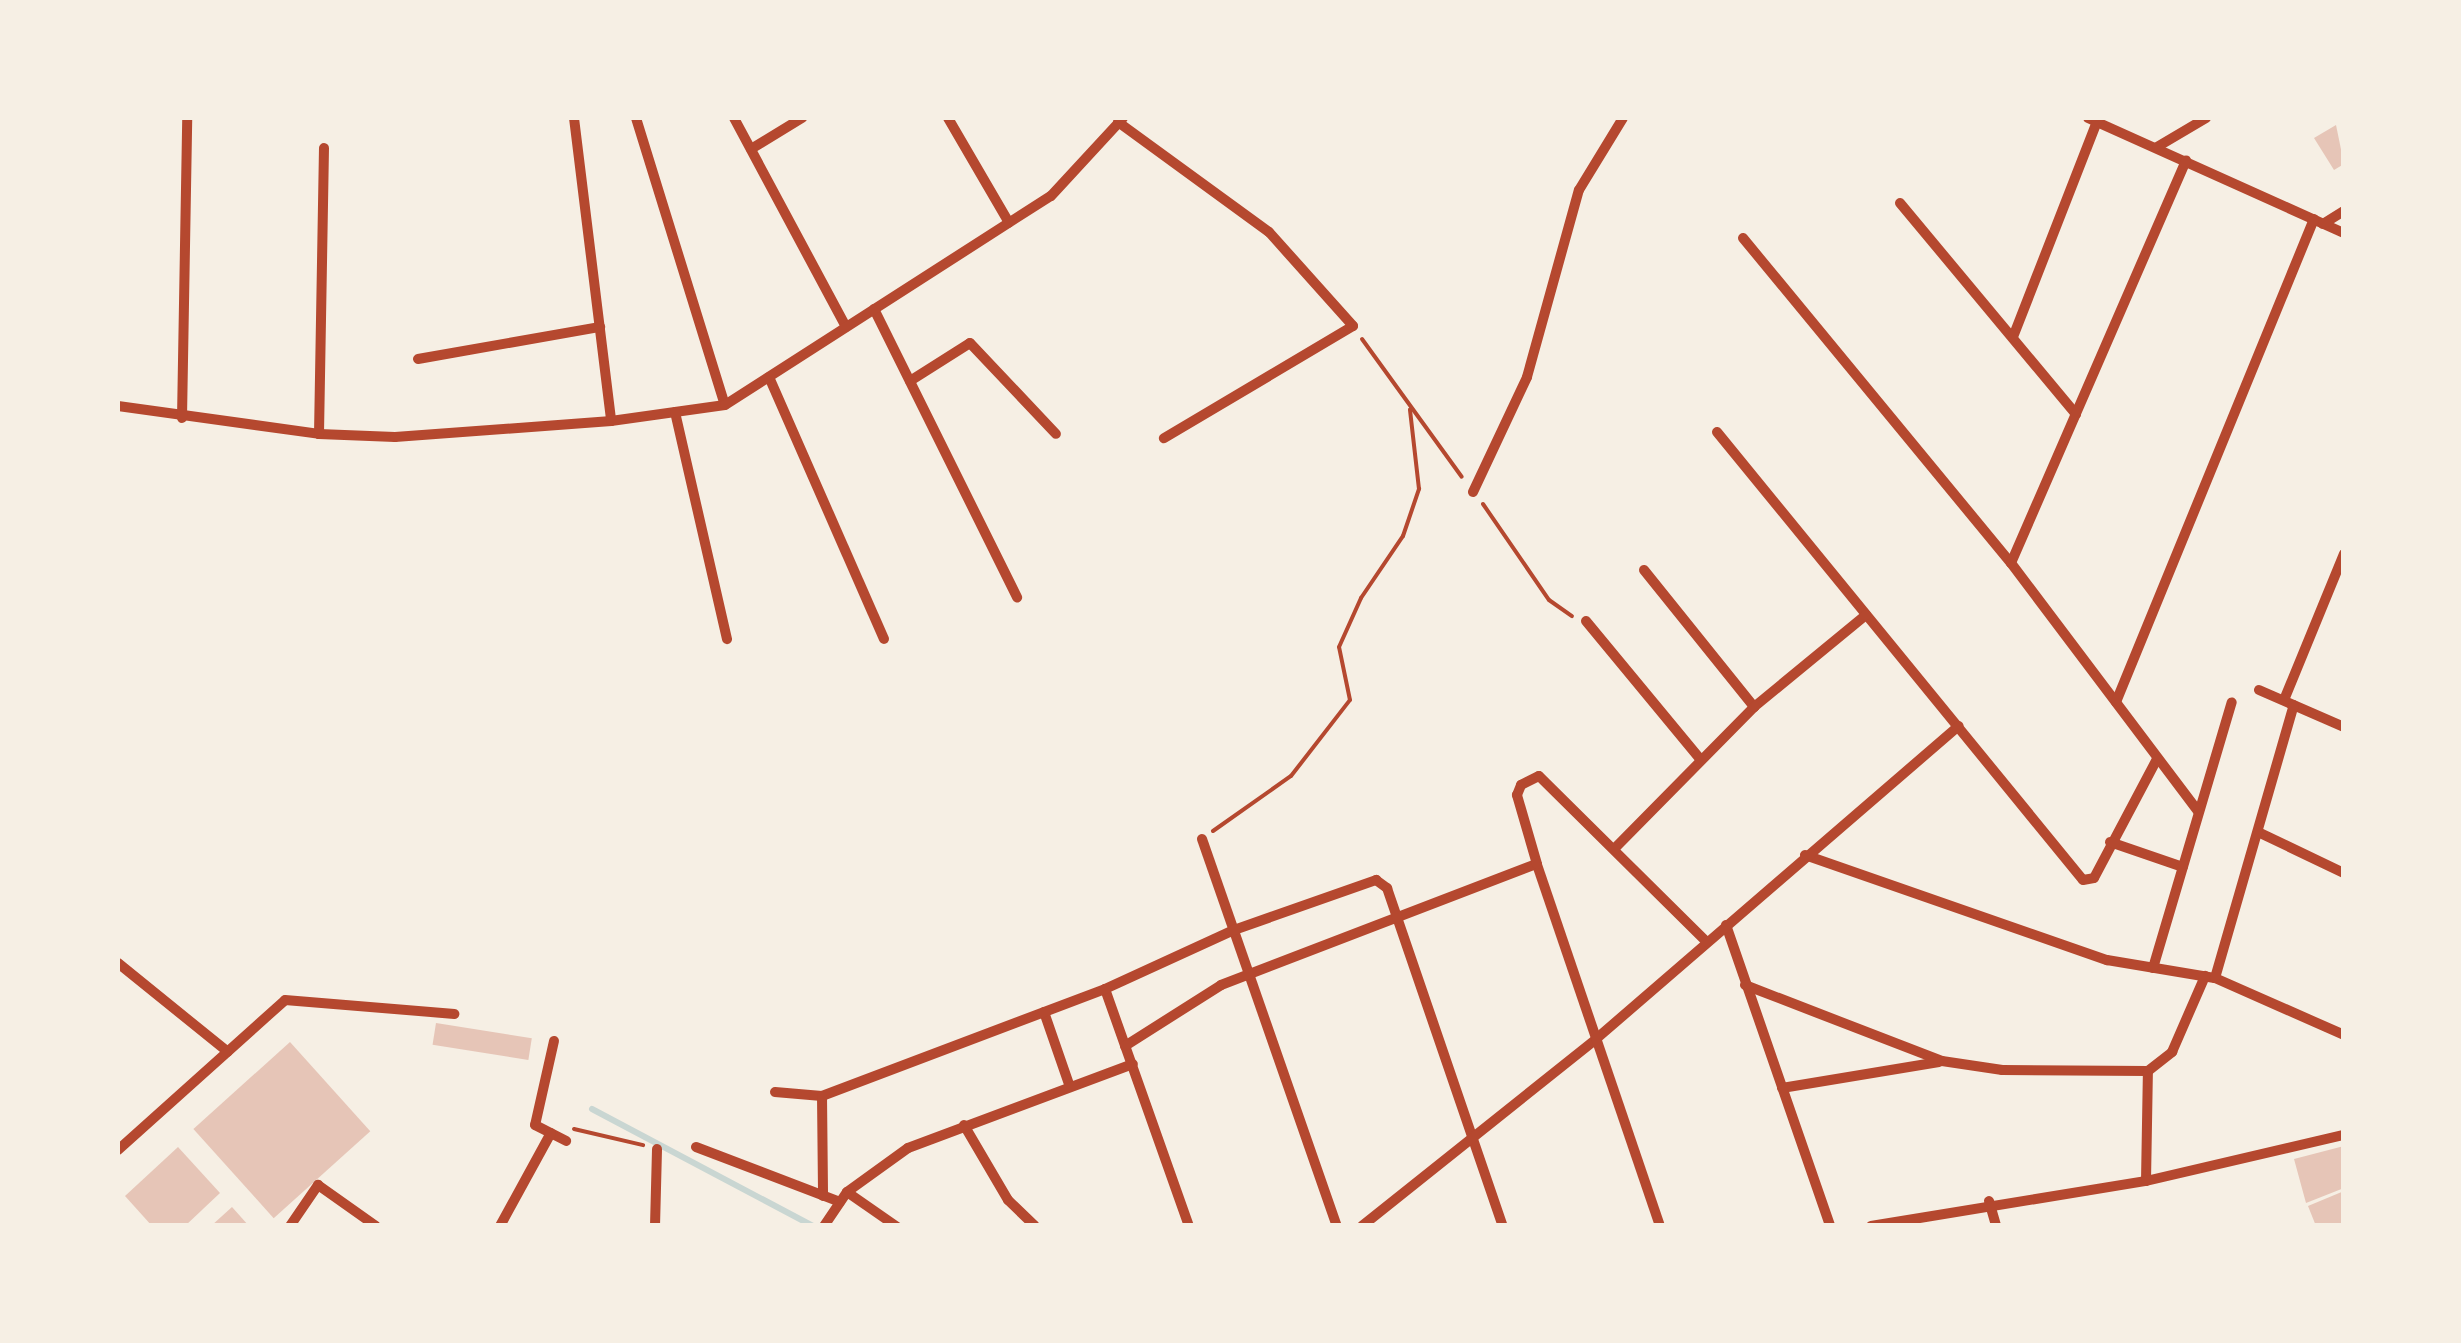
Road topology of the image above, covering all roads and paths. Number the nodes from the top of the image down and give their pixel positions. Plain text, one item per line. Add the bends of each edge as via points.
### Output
1 (187, 118) edge
2 (574, 118) edge
3 (636, 118) edge
4 (734, 118) edge
5 (802, 118) edge
6 (948, 118) edge
7 (1624, 118) edge
8 (2206, 118) edge
9 (1120, 120) edge
10 (2092, 120) edge
11 (2157, 147) junction
12 (324, 148) dead end
13 (751, 149) junction
14 (2186, 160) junction
15 (1900, 204) dead end
16 (2344, 211) edge
17 (2319, 221) junction
18 (1009, 223) junction
19 (2344, 233) edge
20 (1743, 238) dead end
21 (874, 309) junction
22 (600, 327) junction
23 (846, 327) junction
24 (2013, 338) junction
25 (418, 359) dead end
26 (769, 377) junction
27 (910, 380) junction
28 (726, 404) junction
29 (118, 406) edge
30 (1410, 410) dead end
31 (675, 412) junction
32 (2076, 414) junction
33 (182, 418) junction
34 (612, 421) junction
35 (1717, 432) dead end
36 (319, 434) junction
37 (1056, 434) dead end
38 (1164, 438) dead end
39 (1473, 492) dead end
40 (2344, 554) edge
41 (2012, 563) junction
42 (1644, 570) dead end
43 (2340, 572) edge
44 (1017, 597) dead end
45 (1866, 615) junction
46 (1586, 621) dead end
47 (884, 638) dead end
48 (727, 639) dead end
49 (2260, 690) dead end
50 (2116, 702) junction
51 (2232, 702) dead end
52 (2289, 702) junction
53 (1754, 707) junction
54 (1958, 726) junction
55 (2344, 728) edge
56 (1701, 760) junction
57 (2157, 760) junction
58 (2198, 811) junction
59 (2258, 832) junction
60 (1202, 839) joint
61 (2110, 842) junction
62 (1616, 848) junction
63 (1804, 855) junction
64 (1537, 864) junction
65 (2183, 867) junction
66 (2344, 873) edge
67 (1396, 918) junction
68 (1726, 925) junction
69 (1234, 930) junction
70 (1707, 942) junction
71 (118, 963) edge
72 (2153, 968) junction
73 (1249, 973) junction
74 (2210, 977) junction
75 (1745, 984) junction
76 (1105, 989) junction
77 (1044, 1012) junction
78 (454, 1014) dead end
79 (2344, 1036) edge
80 (1596, 1040) junction
81 (554, 1041) dead end
82 (1126, 1046) junction
83 (228, 1052) junction
84 (1942, 1062) junction
85 (1133, 1064) junction
86 (2148, 1070) junction
87 (1070, 1087) junction
88 (1782, 1088) junction
89 (774, 1092) dead end
90 (822, 1096) junction
91 (964, 1124) junction
92 (551, 1134) junction
93 (2344, 1135) edge
94 (1473, 1138) junction
95 (566, 1141) joint
96 (696, 1147) dead end
97 (656, 1149) joint
98 (118, 1150) edge
99 (2146, 1181) junction
100 (823, 1196) junction
101 (844, 1197) junction
102 (1989, 1201) junction
103 (825, 1224) edge
104 (290, 1226) edge
105 (376, 1226) edge
106 (500, 1226) edge
107 (655, 1226) edge
108 (896, 1226) edge
109 (1035, 1226) edge
110 (1189, 1226) edge
111 (1337, 1226) edge
112 (1362, 1226) edge
113 (1503, 1226) edge
114 (1660, 1226) edge
115 (1830, 1226) edge
116 (1871, 1226) edge
117 (1996, 1226) edge

1 - 33 street
2 - 22 street
3 - 28 street
4 - 13 street
5 - 13 street
6 - 18 street
7 - 39 street via 1580,190 1527,377
8 - 11 street
9 - 18 street via 1051,196
9 - 38 street via 1269,232 1353,326
10 - 11 street
10 - 24 street
11 - 14 street
12 - 36 street
13 - 23 street
14 - 17 street
14 - 32 street
15 - 24 street
16 - 17 street
17 - 19 street
17 - 50 street
18 - 21 street
20 - 41 street
21 - 23 street
21 - 27 street
22 - 25 street
22 - 34 street
23 - 26 street
24 - 32 street
26 - 28 street
26 - 47 street
27 - 37 street via 970,343
27 - 44 street
28 - 31 street
29 - 33 street
30 - 60 path via 1419,488 1403,536 1361,598 1339,647 1350,700 1291,776
31 - 34 street
31 - 48 street
32 - 41 street
33 - 36 street
34 - 36 street via 395,437
35 - 45 street
40 - 43 street
41 - 50 street
42 - 53 street
43 - 52 street
45 - 53 street
45 - 54 street
46 - 56 street
49 - 52 street
50 - 57 street
51 - 58 street
52 - 55 street
52 - 59 street
53 - 56 street
54 - 61 street via 2083,880 2094,878
54 - 63 street
56 - 62 street
57 - 58 street
57 - 61 street
58 - 65 street
59 - 66 street
59 - 74 street
60 - 69 street
61 - 65 street
62 - 64 street via 1540,776 1528,777 1517,795
62 - 70 street
63 - 68 street
63 - 72 street via 2107,960
64 - 67 street
64 - 80 street
65 - 72 street
67 - 69 street via 1387,888 1376,880
67 - 73 street
67 - 94 street
68 - 70 street
68 - 75 street
69 - 73 street
69 - 76 street
70 - 80 street
71 - 83 street
72 - 74 street
73 - 82 street
73 - 111 street
74 - 79 street
74 - 86 street via 2172,1052
75 - 84 street
75 - 88 street
76 - 77 street
76 - 82 street
77 - 87 street
77 - 90 street
78 - 83 street via 285,1000
80 - 94 street
80 - 114 street
81 - 92 street via 535,1125
82 - 85 street
83 - 98 street
84 - 86 street via 2002,1070
84 - 88 street
85 - 87 street
85 - 110 street
86 - 99 street
87 - 91 street
88 - 115 street
89 - 90 street
90 - 100 street
91 - 101 street via 908,1148
91 - 109 street via 1008,1200
92 - 95 street
92 - 106 street
93 - 99 street
94 - 112 street
94 - 113 street
95 - 97 path via 575,1129
96 - 100 street
97 - 107 street
99 - 102 street
100 - 101 street
101 - 103 street
101 - 108 street
102 - 116 street
102 - 117 street
104 - 105 street via 318,1184

